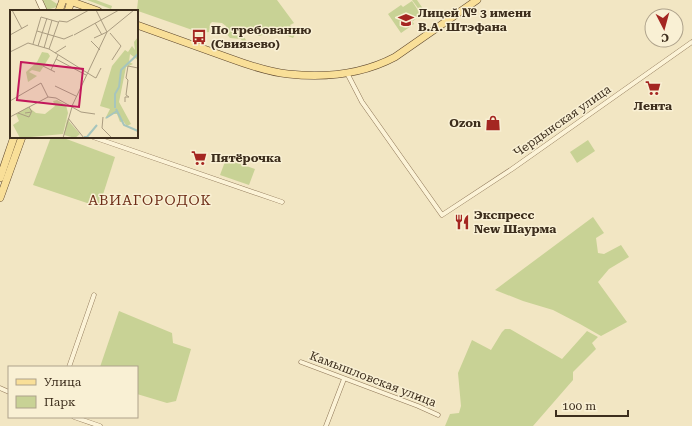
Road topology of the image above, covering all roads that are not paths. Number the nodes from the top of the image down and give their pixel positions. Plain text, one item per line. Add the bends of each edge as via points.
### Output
1 (39, 0) edge
2 (63, 0) edge
3 (70, 0) edge
4 (477, 0) edge
5 (44, 10) edge
6 (59, 10) edge
7 (68, 10) edge
8 (95, 10) edge
9 (138, 25) edge
10 (692, 42) edge
11 (347, 73) junction
12 (14, 138) edge
13 (22, 138) edge
14 (96, 138) edge
15 (0, 178) edge
16 (0, 198) edge
17 (282, 202) dead end
18 (94, 295) dead end
19 (301, 362) dead end
20 (69, 366) edge
21 (344, 379) junction
22 (438, 415) dead end
23 (77, 418) edge
24 (100, 426) edge
25 (326, 426) edge

1 - 5 main road
2 - 6 main road
3 - 7 main road
3 - 8 main road
4 - 11 main road via 383,64
9 - 11 main road via 274,72 304,75
10 - 11 street, Чердынская улица via 442,216 362,102
12 - 15 main road
13 - 16 main road
14 - 17 street
18 - 20 street
19 - 21 street, Камышловская улица
21 - 22 street, Камышловская улица
21 - 25 street
23 - 24 street

